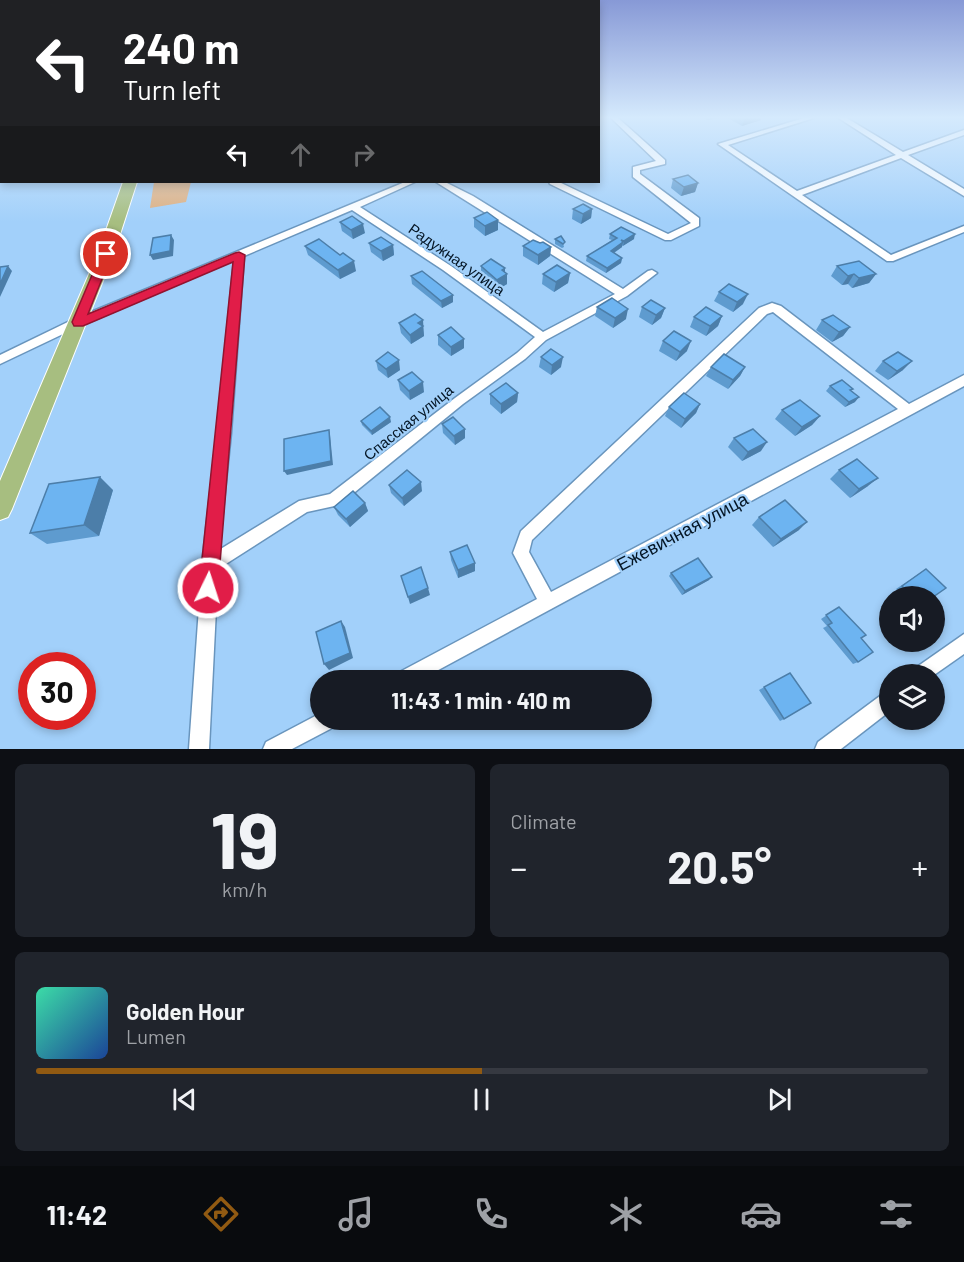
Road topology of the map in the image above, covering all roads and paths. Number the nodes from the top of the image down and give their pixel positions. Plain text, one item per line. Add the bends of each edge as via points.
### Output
1 (651, 152) edge
2 (733, 152) edge
3 (896, 152) edge
4 (913, 152) edge
5 (903, 156) junction
6 (130, 183) edge
7 (409, 183) edge
8 (442, 183) edge
9 (555, 183) edge
10 (964, 193) edge
11 (795, 195) junction
12 (354, 207) junction
13 (964, 229) edge
14 (239, 255) junction
15 (652, 273) dead end
16 (623, 294) junction
17 (78, 322) junction
18 (542, 337) junction
19 (0, 360) edge
20 (964, 380) edge
21 (908, 410) junction
22 (0, 509) edge
23 (210, 565) junction
24 (548, 602) junction
25 (964, 643) edge
26 (935, 664) edge
27 (421, 670) edge
28 (879, 707) edge
29 (310, 729) edge
30 (199, 749) edge
31 (273, 749) edge
32 (825, 749) edge

1 - 9 street via 662,162 636,169 636,174 696,220 696,224 668,238
2 - 11 street
3 - 5 street
4 - 5 street
5 - 10 street
5 - 11 street
6 - 17 highway
7 - 12 street
8 - 16 street
11 - 13 street via 890,258
12 - 14 street
12 - 18 street, Радужная улица
14 - 17 street
14 - 23 street
15 - 16 street, Спасская улица
16 - 18 street, Спасская улица
17 - 19 street
17 - 22 highway
18 - 23 street, Спасская улица via 334,500 304,506
20 - 21 street, Ежевичная улица
21 - 24 street, Ежевичная улица
21 - 24 street via 777,309 762,311 526,536 521,553
23 - 30 street
24 - 27 street, Ежевичная улица
25 - 26 street
28 - 32 street
29 - 31 street

